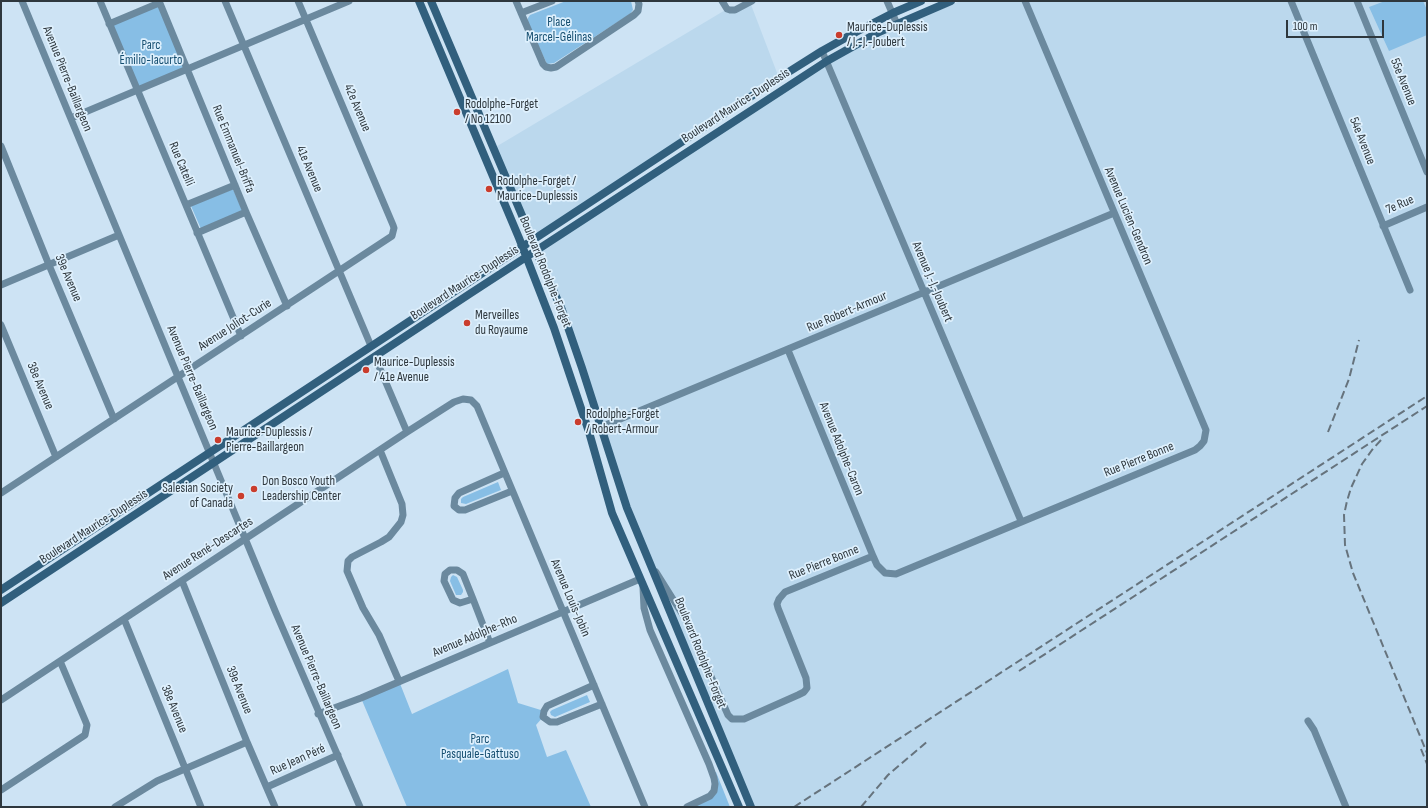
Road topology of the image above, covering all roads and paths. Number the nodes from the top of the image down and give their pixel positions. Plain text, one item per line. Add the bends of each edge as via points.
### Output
1 (22, 1) edge
2 (100, 1) edge
3 (225, 1) edge
4 (298, 1) edge
5 (349, 1) edge
6 (418, 1) edge
7 (431, 1) edge
8 (516, 1) edge
9 (552, 1) edge
10 (638, 1) edge
11 (722, 1) edge
12 (752, 1) edge
13 (887, 1) edge
14 (921, 1) edge
15 (951, 1) edge
16 (1025, 1) edge
17 (1291, 1) edge
18 (1357, 1) edge
19 (159, 2) edge
20 (521, 13) junction
21 (893, 13) junction
22 (306, 19) junction
23 (109, 24) junction
24 (897, 24) junction
25 (244, 46) junction
26 (822, 51) junction
27 (827, 61) junction
28 (188, 69) junction
29 (137, 91) junction
30 (71, 118) junction
31 (1, 146) edge
32 (1427, 172) edge
33 (235, 185) junction
34 (186, 205) junction
35 (1427, 207) edge
36 (246, 212) junction
37 (1114, 213) junction
38 (393, 225) joint
39 (1383, 226) junction
40 (197, 233) junction
41 (119, 235) junction
42 (532, 239) junction
43 (522, 246) junction
44 (536, 251) junction
45 (526, 258) junction
46 (49, 265) junction
47 (339, 272) junction
48 (1, 285) edge
49 (1410, 290) dead end
50 (924, 293) junction
51 (287, 306) junction
52 (1, 326) edge
53 (241, 336) junction
54 (370, 346) junction
55 (788, 350) junction
56 (375, 357) junction
57 (178, 377) junction
58 (471, 400) joint
59 (114, 419) junction
60 (601, 428) junction
61 (407, 432) junction
62 (589, 432) junction
63 (1204, 441) joint
64 (380, 450) junction
65 (210, 452) junction
66 (56, 457) junction
67 (214, 462) junction
68 (504, 473) junction
69 (512, 491) junction
70 (1, 493) edge
71 (627, 508) junction
72 (612, 513) junction
73 (1021, 521) junction
74 (245, 539) junction
75 (873, 556) junction
76 (647, 559) junction
77 (182, 581) junction
78 (642, 582) junction
79 (1, 590) edge
80 (473, 599) junction
81 (1, 603) edge
82 (563, 611) junction
83 (124, 619) junction
84 (490, 643) junction
85 (60, 661) junction
86 (399, 681) junction
87 (594, 685) junction
88 (1, 700) edge
89 (602, 704) junction
90 (318, 714) junction
91 (1308, 721) dead end
92 (247, 742) junction
93 (338, 755) junction
94 (186, 769) junction
95 (267, 787) junction
96 (1, 790) edge
97 (118, 806) edge
98 (201, 807) edge
99 (275, 807) edge
100 (360, 807) edge
101 (645, 807) edge
102 (687, 807) edge
103 (739, 807) edge
104 (751, 807) edge
105 (1346, 807) edge

1 - 30 street, Avenue Pierre-Baillargeon
2 - 23 street, Rue Catelli
3 - 25 street, 41e Avenue
4 - 22 street, 42e Avenue
5 - 22 street
6 - 43 street, Boulevard Rodolphe-Forget
7 - 42 street, Boulevard Rodolphe-Forget
8 - 20 street
9 - 20 street
10 - 20 street via 638,11 634,15 551,68 543,64
11 - 12 street via 727,9 735,10
13 - 21 street
14 - 21 street, Boulevard Maurice-Duplessis
15 - 24 street, Boulevard Maurice-Duplessis
16 - 37 street, Avenue Lucien-Gendron
17 - 39 street, 54e Avenue
18 - 32 street, 55e Avenue
19 - 23 street
19 - 28 street, Rue Emmanuel-Briffa
21 - 24 street
21 - 26 street, Boulevard Maurice-Duplessis
22 - 25 street
22 - 38 street, 42e Avenue
23 - 29 street, Rue Catelli
24 - 27 street, Boulevard Maurice-Duplessis
25 - 28 street
25 - 47 street, 41e Avenue
26 - 27 street, Avenue J.-J.-Joubert
26 - 42 street, Boulevard Maurice-Duplessis
27 - 44 street, Boulevard Maurice-Duplessis
27 - 50 street, Avenue J.-J.-Joubert
28 - 29 street
28 - 33 street, Rue Emmanuel-Briffa
29 - 30 street
29 - 34 street, Rue Catelli
30 - 41 street, Avenue Pierre-Baillargeon
31 - 46 street, 39e Avenue
33 - 34 street
33 - 36 street, Rue Emmanuel-Briffa
34 - 40 street, Rue Catelli
35 - 39 street, 7e Rue
36 - 40 street
36 - 51 street, Rue Emmanuel-Briffa
37 - 50 street, Rue Robert-Armour
37 - 63 street, Avenue Lucien-Gendron via 1206,430
38 - 47 street, Avenue Joliot-Curie via 393,233 389,239
39 - 49 street, 54e Avenue
40 - 53 street, Rue Catelli
41 - 46 street
41 - 57 street, Avenue Pierre-Baillargeon
42 - 43 street, Boulevard Maurice-Duplessis
42 - 44 street, Boulevard Rodolphe-Forget
43 - 45 street, Boulevard Rodolphe-Forget
43 - 54 street, Boulevard Maurice-Duplessis
44 - 45 street, Boulevard Maurice-Duplessis
44 - 60 street, Boulevard Rodolphe-Forget via 562,310
45 - 56 street, Boulevard Maurice-Duplessis
45 - 62 street, Boulevard Rodolphe-Forget via 554,328
46 - 48 street
46 - 59 street, 39e Avenue
47 - 51 street, Avenue Joliot-Curie
47 - 54 street, 41e Avenue
50 - 55 street, Rue Robert-Armour
50 - 73 street, Avenue J.-J.-Joubert
51 - 53 street, Avenue Joliot-Curie
52 - 66 street, 38e Avenue
53 - 57 street, Avenue Joliot-Curie
54 - 65 street, Boulevard Maurice-Duplessis
55 - 60 street, Rue Robert-Armour
55 - 75 street, Avenue Adolphe-Caron
56 - 61 street
56 - 67 street, Boulevard Maurice-Duplessis
57 - 59 street, Avenue Joliot-Curie
57 - 65 street, Avenue Pierre-Baillargeon
58 - 61 street, Avenue René-Descartes via 454,402
58 - 68 street, Avenue Louis-Jobin via 477,406
59 - 66 street, Avenue Joliot-Curie
60 - 62 street, Rue Robert-Armour
60 - 71 street, Boulevard Rodolphe-Forget
61 - 64 street, Avenue René-Descartes
62 - 72 street, Boulevard Rodolphe-Forget
63 - 73 street, Rue Pierre Bonne via 1195,450
64 - 74 street, Avenue René-Descartes
64 - 86 street via 402,504 403,515 401,522 389,537 348,561 347,571
65 - 67 street, Avenue Pierre-Baillargeon
65 - 79 street, Boulevard Maurice-Duplessis
66 - 70 street, Avenue Joliot-Curie
67 - 74 street, Avenue Pierre-Baillargeon
67 - 81 street, Boulevard Maurice-Duplessis
68 - 69 street, Avenue Louis-Jobin
68 - 69 street via 459,493 454,506 459,510 465,510
69 - 82 street, Avenue Louis-Jobin
71 - 72 street
71 - 76 street, Boulevard Rodolphe-Forget
72 - 78 street, Boulevard Rodolphe-Forget
73 - 75 street, Rue Pierre Bonne via 896,574 885,573 876,565
74 - 77 street, Avenue René-Descartes
74 - 90 street, Avenue Pierre-Baillargeon
75 - 76 street, Rue Pierre Bonne via 785,592 779,599 777,604 806,678 807,688 798,695 744,719 732,719 728,715 686,620
76 - 104 street, Boulevard Rodolphe-Forget
77 - 83 street, Avenue René-Descartes
77 - 92 street, 39e Avenue
78 - 82 street, Avenue Adolphe-Rho
78 - 102 street, Boulevard Rodolphe-Forget via 644,608 650,630 709,764 715,784 714,791 706,799
78 - 103 street, Boulevard Rodolphe-Forget
80 - 80 street via 463,574 457,570 450,570 445,574 444,581 453,600 460,603
80 - 84 street
82 - 84 street, Avenue Adolphe-Rho
82 - 87 street, Avenue Louis-Jobin
83 - 85 street, Avenue René-Descartes
83 - 94 street, 38e Avenue
84 - 86 street, Avenue Adolphe-Rho
85 - 88 street, Avenue René-Descartes
85 - 96 street via 87,725 85,735
86 - 90 street, Avenue Adolphe-Rho
87 - 89 street, Avenue Louis-Jobin
87 - 89 street via 547,706 544,717 550,722 557,722
89 - 101 street, Avenue Louis-Jobin
90 - 93 street, Avenue Pierre-Baillargeon
91 - 105 street
92 - 94 street
92 - 95 street, 39e Avenue
93 - 95 street, Rue Jean Péré
93 - 100 street, Avenue Pierre-Baillargeon
94 - 97 street via 157,781
94 - 98 street, 38e Avenue
95 - 99 street, 39e Avenue

